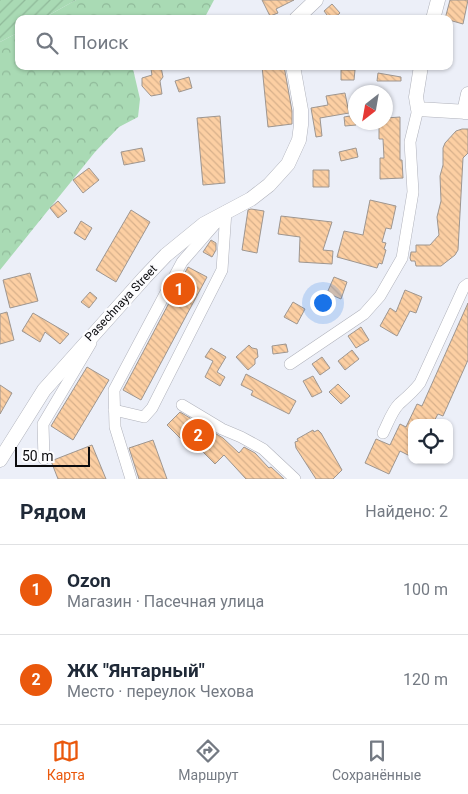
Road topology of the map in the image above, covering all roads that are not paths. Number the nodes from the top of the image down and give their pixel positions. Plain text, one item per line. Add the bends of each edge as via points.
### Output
1 (316, 0) edge
2 (438, 0) edge
3 (300, 15) edge
4 (434, 15) edge
5 (294, 70) edge
6 (420, 70) edge
7 (468, 94) edge
8 (418, 108) junction
9 (466, 112) edge
10 (226, 211) junction
11 (468, 284) edge
12 (105, 320) junction
13 (290, 364) dead end
14 (182, 405) dead end
15 (114, 410) junction
16 (383, 433) dead end
17 (44, 458) dead end
18 (0, 460) edge
19 (131, 479) edge
20 (294, 479) edge

1 - 3 street
2 - 4 street
5 - 10 street, Pasechnaya Street via 301,110 300,132 294,153 269,185
6 - 8 street via 416,97
7 - 9 street
8 - 9 street
8 - 13 street via 410,142 413,192 402,258 380,296 364,314
10 - 12 street, Pasechnaya Street via 204,224 166,255
10 - 15 street via 182,262 114,390
10 - 15 street via 222,270 152,408 144,417
11 - 16 street via 420,383 399,404
12 - 17 street via 43,424
12 - 18 street, Pasechnaya Street via 44,390
14 - 20 street via 263,449
15 - 19 street via 115,428

